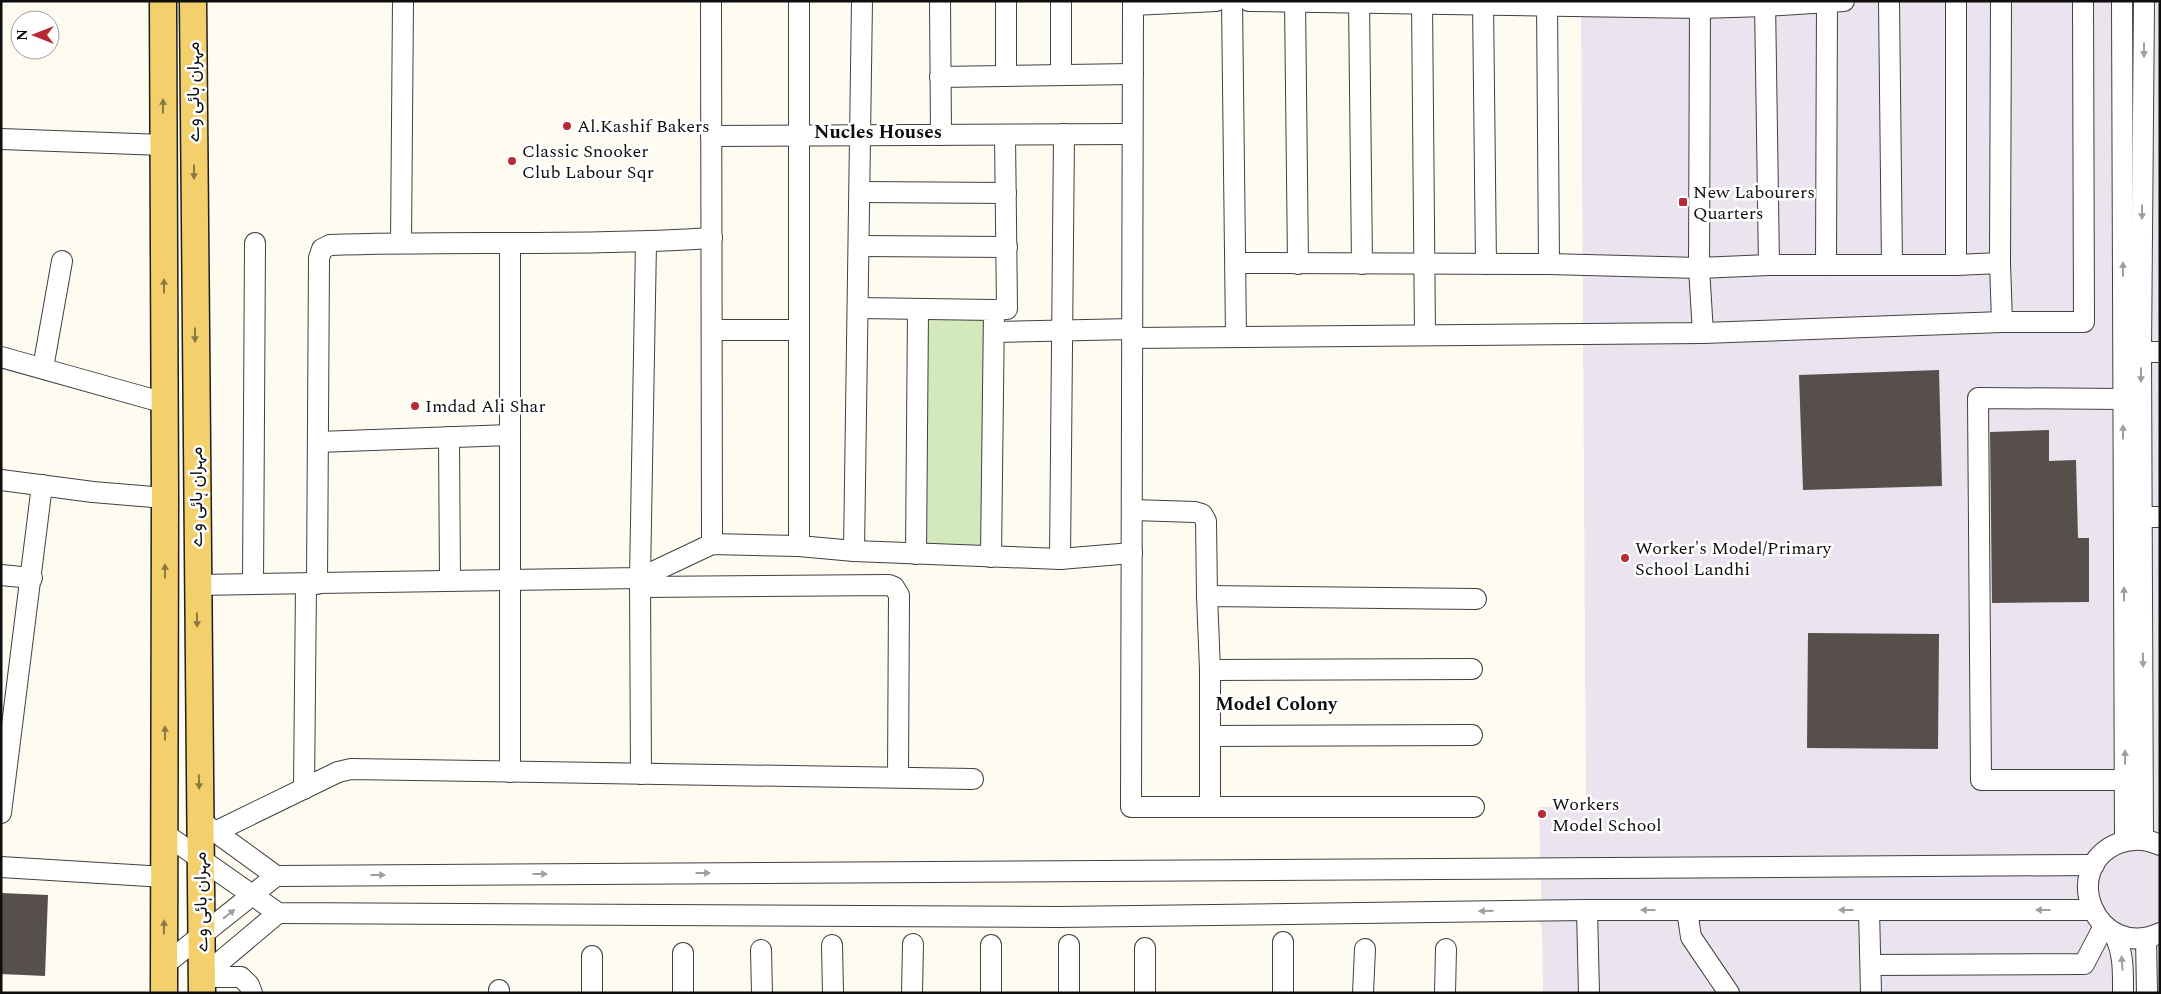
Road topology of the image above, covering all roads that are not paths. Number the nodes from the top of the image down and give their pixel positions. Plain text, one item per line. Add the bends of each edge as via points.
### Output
1 (163, 1) edge
2 (192, 1) edge
3 (403, 1) edge
4 (711, 1) edge
5 (799, 1) edge
6 (862, 1) edge
7 (940, 1) edge
8 (1006, 1) edge
9 (1061, 1) edge
10 (1216, 1) edge
11 (1232, 1) edge
12 (1249, 1) edge
13 (1889, 1) edge
14 (1956, 1) edge
15 (2001, 1) edge
16 (2083, 1) edge
17 (2122, 1) edge
18 (2144, 1) edge
19 (1295, 2) edge
20 (1359, 2) edge
21 (1422, 2) edge
22 (1832, 2) edge
23 (1133, 3) edge
24 (1483, 3) edge
25 (1547, 4) edge
26 (1605, 4) edge
27 (1700, 4) edge
28 (1765, 4) edge
29 (1133, 74) junction
30 (1062, 75) junction
31 (1006, 76) junction
32 (940, 77) junction
33 (1064, 134) junction
34 (1132, 134) junction
35 (859, 135) junction
36 (941, 135) junction
37 (1005, 135) junction
38 (711, 136) junction
39 (798, 137) junction
40 (1, 139) edge
41 (163, 145) junction
42 (860, 192) junction
43 (1006, 193) junction
44 (712, 238) junction
45 (401, 242) junction
46 (510, 242) junction
47 (646, 242) junction
48 (255, 243) dead end
49 (860, 246) junction
50 (1007, 247) junction
51 (62, 260) dead end
52 (1236, 263) junction
53 (2000, 263) junction
54 (1298, 264) junction
55 (1362, 264) junction
56 (1486, 264) junction
57 (1549, 264) junction
58 (1423, 265) junction
59 (1770, 265) junction
60 (1826, 265) junction
61 (1892, 265) junction
62 (1956, 265) junction
63 (1699, 268) junction
64 (859, 308) junction
65 (918, 309) junction
66 (994, 310) junction
67 (2002, 322) junction
68 (712, 330) junction
69 (799, 330) junction
70 (1063, 331) junction
71 (994, 332) junction
72 (1704, 333) junction
73 (1132, 334) junction
74 (1425, 335) junction
75 (1236, 337) junction
76 (2151, 352) edge
77 (1, 356) edge
78 (43, 368) junction
79 (2123, 398) junction
80 (165, 403) junction
81 (510, 435) junction
82 (449, 437) junction
83 (318, 442) junction
84 (1, 480) edge
85 (42, 485) junction
86 (165, 498) junction
87 (1133, 510) junction
88 (2151, 517) edge
89 (712, 544) junction
90 (799, 546) junction
91 (854, 551) junction
92 (1132, 553) junction
93 (916, 554) junction
94 (991, 557) junction
95 (1060, 560) junction
96 (1, 574) edge
97 (32, 578) junction
98 (450, 580) junction
99 (510, 580) junction
100 (640, 583) junction
101 (252, 584) junction
102 (312, 584) junction
103 (197, 585) junction
104 (1207, 596) junction
105 (1476, 599) dead end
106 (1472, 668) dead end
107 (1210, 670) junction
108 (2152, 708) edge
109 (1472, 735) dead end
110 (1210, 736) junction
111 (510, 772) junction
112 (641, 774) junction
113 (898, 777) junction
114 (973, 779) dead end
115 (2126, 780) junction
116 (304, 789) junction
117 (1474, 806) dead end
118 (1210, 807) junction
119 (1, 813) edge
120 (207, 827) junction
121 (165, 834) junction
122 (2143, 842) edge
123 (200, 859) junction
124 (2094, 865) junction
125 (1, 867) edge
126 (276, 876) junction
127 (165, 877) junction
128 (252, 896) junction
129 (1587, 910) junction
130 (1687, 910) junction
131 (1869, 910) junction
132 (278, 913) junction
133 (2104, 923) junction
134 (201, 936) junction
135 (2153, 936) edge
136 (1283, 942) dead end
137 (912, 944) dead end
138 (832, 945) dead end
139 (991, 945) dead end
140 (1069, 945) dead end
141 (1145, 948) dead end
142 (1365, 949) dead end
143 (1446, 949) dead end
144 (761, 950) dead end
145 (683, 953) dead end
146 (592, 956) dead end
147 (1872, 965) junction
148 (163, 966) junction
149 (202, 985) edge
150 (164, 993) edge
151 (252, 993) edge
152 (592, 993) edge
153 (683, 993) edge
154 (762, 993) edge
155 (833, 993) edge
156 (912, 993) edge
157 (991, 993) edge
158 (1068, 993) edge
159 (1145, 993) edge
160 (1282, 993) edge
161 (1363, 993) edge
162 (1445, 993) edge
163 (1589, 993) edge
164 (1729, 993) edge
165 (1871, 993) edge
166 (2123, 993) edge
167 (2147, 993) edge

41 -> 1 main road, مہران ہائی وے
2 -> 103 main road, مہران ہائی وے
3 - 45 street
4 - 38 street
5 - 39 street
6 - 35 street
7 - 32 street
8 - 31 street
9 - 30 street
10 - 23 street
11 - 52 street
12 - 19 street
13 - 61 street
14 - 62 street
15 - 53 street
16 - 67 street via 2084,322
79 -> 17 street
18 -> 76 street
19 - 20 street
19 - 54 street
20 - 21 street
20 - 55 street
21 - 24 street
21 - 58 street
22 - 28 street
22 - 60 street
23 - 29 street
24 - 25 street
24 - 56 street
25 - 26 street
25 - 57 street
26 - 27 street
27 - 28 street
27 - 63 street
28 - 59 street
29 - 30 street
29 - 34 street
30 - 31 street
31 - 32 street
32 - 36 street
33 - 34 street
33 - 37 street
33 - 70 street
34 - 73 street
35 - 36 street
35 - 39 street
35 - 42 street
36 - 37 street
37 - 43 street
38 - 39 street
38 - 44 street
39 - 69 street
40 - 41 street
80 -> 41 main road, مہران ہائی وے
42 - 43 street
42 - 49 street
43 - 50 street
44 - 47 street
44 - 68 street
45 - 46 street
45 - 83 street via 322,248 319,258
46 - 47 street
46 - 81 street
47 - 100 street
48 - 101 street
49 - 50 street
49 - 64 street
50 - 66 street via 1007,309
51 - 78 street
52 - 54 street
52 - 75 street
53 - 62 street
53 - 67 street
54 - 55 street
55 - 58 street
56 - 57 street
56 - 58 street
57 - 63 street
58 - 74 street
59 - 60 street
59 - 63 street
60 - 61 street
61 - 62 street
63 - 72 street
64 - 65 street
64 - 91 street
65 - 66 street
65 - 93 street
66 - 71 street
67 - 72 street
68 - 69 street
68 - 89 street
69 - 90 street
70 - 71 street
70 - 73 street
70 - 95 street
71 - 94 street
72 - 74 street
73 - 75 street
73 - 87 street
74 - 75 street
76 -> 88 street
77 - 78 street
78 - 80 street
115 -> 79 street
79 - 115 street via 1978,398 1978,408 1981,780
80 - 86 main road, مہران ہائی وے
81 - 82 street
81 - 99 street
82 - 83 street
82 - 98 street
83 - 102 street
84 - 85 street
85 - 86 street
85 - 97 street
121 -> 86 main road, مہران ہائی وے
87 - 92 street
87 - 104 street via 1202,514 1206,521
88 -> 108 street
89 - 90 street
89 - 100 street
90 - 91 street
91 - 93 street
92 - 95 street
92 - 118 street via 1131,807
93 - 94 street
94 - 95 street
96 - 97 street
97 - 119 street
98 - 99 street
98 - 102 street
99 - 100 street
99 - 111 street
100 - 112 street
100 - 113 street via 894,587 898,595
101 - 102 street
101 - 103 street
102 - 116 street
103 -> 120 main road, مہران ہائی وے
104 - 105 street
104 - 107 street
106 - 107 street
107 - 110 street
108 - 122 street
109 - 110 street
110 - 118 street
111 - 112 street
111 - 116 street via 351,769
112 - 113 street
113 - 114 street
115 - 122 street
116 - 120 street
117 - 118 street
120 - 123 main road, مہران ہائی وے
120 - 126 street
121 - 123 street
121 - 127 main road, مہران ہائی وے
122 - 124 street via 2107,850
123 - 128 street
123 - 134 main road, مہران ہائی وے
126 -> 124 street
124 - 133 street via 2088,883 2089,902
125 - 127 street
126 - 128 street
148 -> 127 main road, مہران ہائی وے
128 - 132 street
134 -> 128 street
130 -> 129 street
129 -> 132 street via 1060,917
129 - 163 street
131 -> 130 street
130 - 164 street via 1691,937
133 -> 131 street
131 - 147 street
132 - 149 street
133 - 135 street via 2125,938
133 - 147 street via 2084,964
166 -> 133 street via 2121,947
134 - 148 street
134 - 149 main road, مہران ہائی وے
135 - 167 street
136 - 160 street
137 - 156 street
138 - 155 street
139 - 157 street
140 - 158 street
141 - 159 street
142 - 161 street
143 - 162 street
144 - 154 street
145 - 153 street
146 - 152 street
147 - 165 street
148 - 150 main road, مہران ہائی وے
149 - 151 street via 241,977

